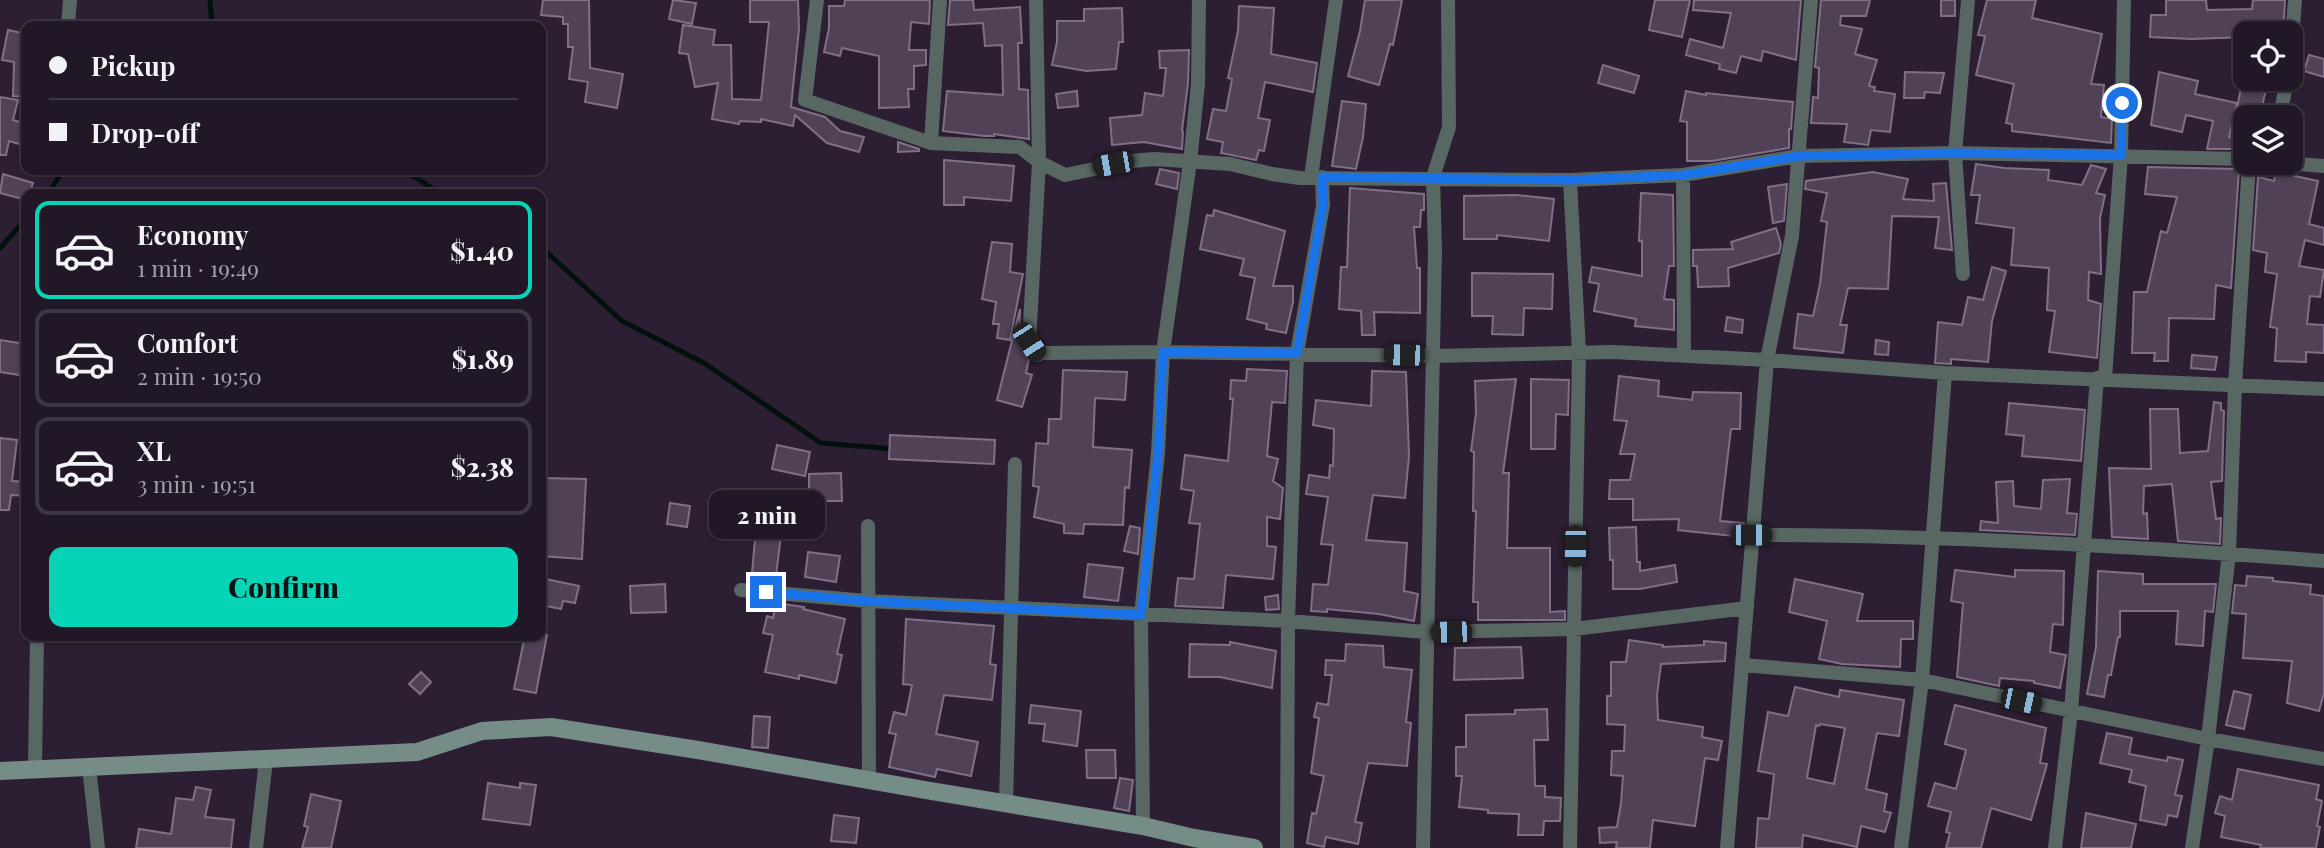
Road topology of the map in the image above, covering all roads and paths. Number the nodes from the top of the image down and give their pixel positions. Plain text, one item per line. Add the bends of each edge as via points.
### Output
1 (70, 0) edge
2 (817, 0) edge
3 (940, 0) edge
4 (1037, 0) edge
5 (1199, 0) edge
6 (1336, 0) edge
7 (1448, 0) edge
8 (1811, 0) edge
9 (1968, 0) edge
10 (2124, 0) edge
11 (2295, 0) edge
12 (68, 21) edge
13 (2293, 21) edge
14 (931, 144) junction
15 (1955, 153) junction
16 (2121, 155) junction
17 (1799, 156) junction
18 (2233, 159) edge
19 (1040, 162) junction
20 (1190, 162) junction
21 (2303, 164) edge
22 (2324, 166) edge
23 (1684, 175) junction
24 (2248, 175) edge
25 (1316, 177) junction
26 (1433, 177) junction
27 (1570, 180) junction
28 (1963, 274) dead end
29 (1163, 352) junction
30 (1579, 352) junction
31 (1297, 353) junction
32 (1684, 355) junction
33 (1431, 356) junction
34 (1768, 360) junction
35 (1945, 373) junction
36 (2101, 378) junction
37 (2235, 386) junction
38 (2324, 389) edge
39 (1015, 464) dead end
40 (867, 526) dead end
41 (1751, 535) junction
42 (1933, 540) junction
43 (2083, 543) junction
44 (2229, 554) junction
45 (2324, 561) edge
46 (741, 590) dead end
47 (867, 601) junction
48 (1747, 608) junction
49 (1011, 609) junction
50 (1141, 615) junction
51 (1288, 621) junction
52 (1574, 629) junction
53 (1426, 632) junction
54 (37, 641) edge
55 (1743, 665) junction
56 (1922, 680) junction
57 (2071, 711) junction
58 (2208, 739) junction
59 (2324, 759) edge
60 (266, 760) junction
61 (89, 767) junction
62 (35, 770) junction
63 (0, 771) edge
64 (869, 780) junction
65 (1006, 803) junction
66 (1143, 826) junction
67 (98, 848) edge
68 (256, 848) edge
69 (1254, 848) edge
70 (1287, 848) edge
71 (1423, 848) edge
72 (1570, 848) edge
73 (1727, 848) edge
74 (1902, 848) edge
75 (2055, 848) edge
76 (2192, 848) edge

1 - 12 street
2 - 14 street via 805,100
3 - 14 street
4 - 19 street
5 - 20 street via 1198,83
6 - 25 street
7 - 26 street via 1448,127
8 - 17 street
9 - 15 street
10 - 16 street
11 - 13 street
14 - 19 street via 1020,147
15 - 16 street
15 - 17 street
15 - 28 street
16 - 18 street
16 - 36 street
17 - 23 street
17 - 34 street via 1791,236
19 - 20 street via 1065,175 1133,160
19 - 29 street via 1029,342 1038,355
20 - 25 street
20 - 29 street
21 - 22 street
23 - 27 street
23 - 32 street
24 - 37 street
25 - 26 street
25 - 31 street via 1323,205
26 - 27 street
26 - 33 street
27 - 30 street
29 - 31 street
29 - 50 street
30 - 32 street
30 - 33 street
30 - 52 street
31 - 33 street
31 - 51 street
32 - 34 street
33 - 53 street
34 - 35 street
34 - 41 street
35 - 36 street
35 - 42 street
36 - 37 street
36 - 43 street
37 - 38 street
37 - 44 street
39 - 49 street
40 - 47 street
41 - 42 street
41 - 48 street
42 - 43 street
42 - 56 street
43 - 44 street
43 - 57 street
44 - 45 street
44 - 58 street
46 - 47 street
47 - 49 street
47 - 64 street
48 - 52 street
48 - 55 street
49 - 50 street
49 - 65 street
50 - 51 street
50 - 66 street
51 - 53 street
51 - 70 street
52 - 53 street
52 - 72 street
53 - 71 street
54 - 62 street
55 - 56 street
55 - 73 street
56 - 57 street
56 - 74 street
57 - 58 street
57 - 75 street
58 - 59 street
58 - 76 street
60 - 61 street
60 - 64 street via 418,752 482,731 551,727
60 - 68 street
61 - 62 street
61 - 67 street
62 - 63 street
64 - 65 street
65 - 66 street
66 - 69 street

